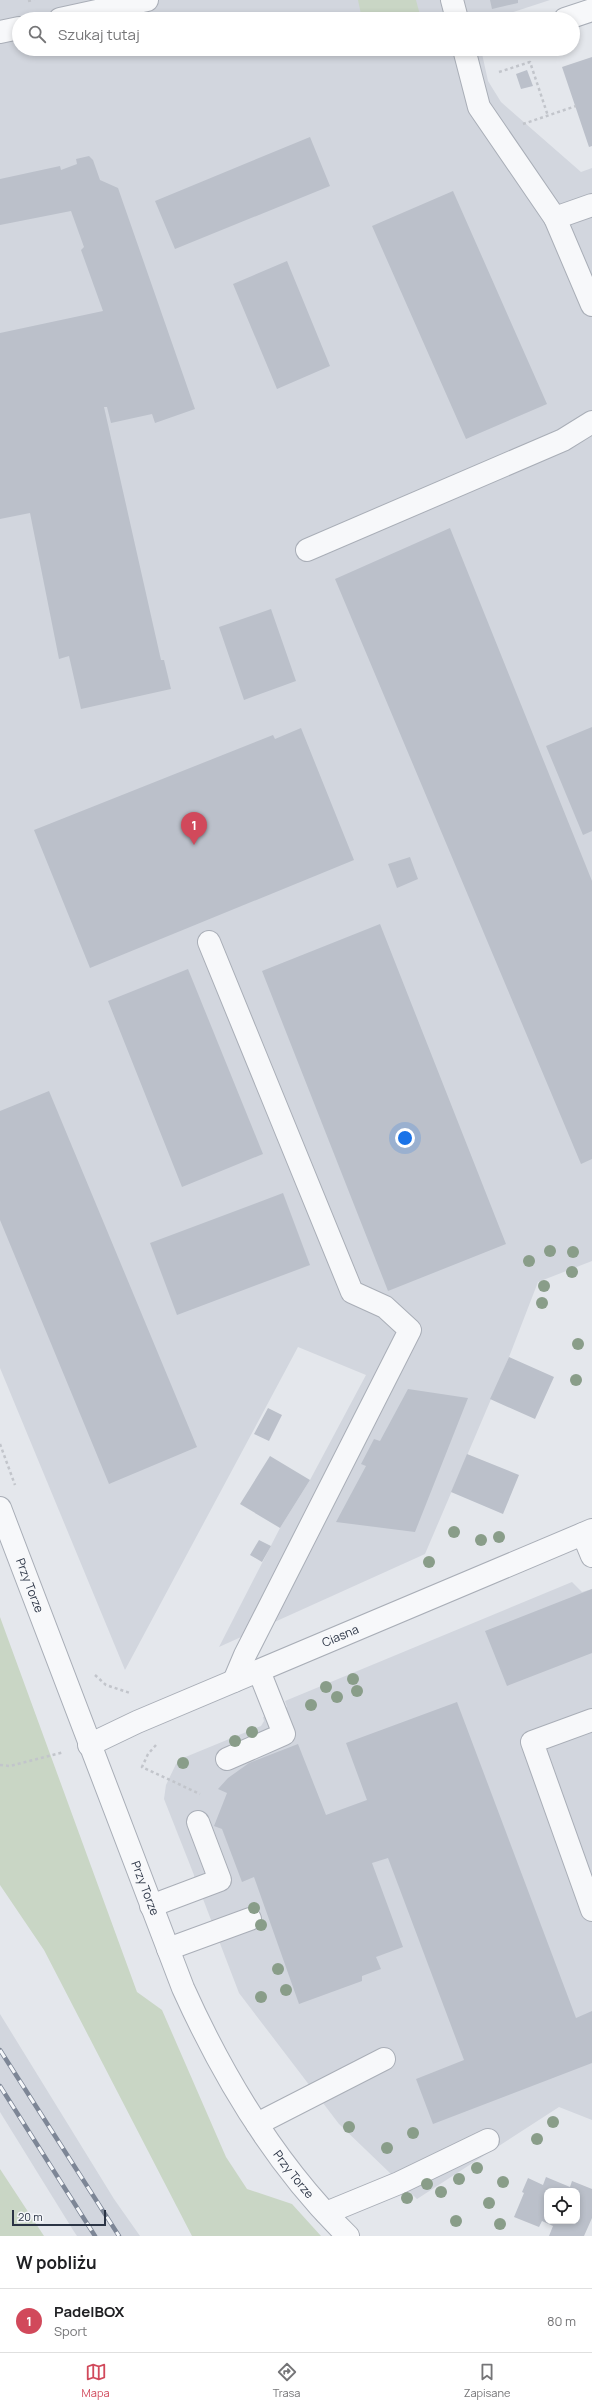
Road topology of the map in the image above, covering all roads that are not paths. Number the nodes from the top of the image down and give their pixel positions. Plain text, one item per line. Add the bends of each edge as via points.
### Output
1 (147, 0) edge
2 (452, 0) edge
3 (114, 4) edge
4 (592, 10) edge
5 (85, 12) edge
6 (455, 12) edge
7 (580, 14) edge
8 (12, 29) edge
9 (0, 32) edge
10 (467, 56) edge
11 (592, 205) edge
12 (555, 218) junction
13 (592, 305) edge
14 (592, 422) edge
15 (307, 550) dead end
16 (208, 942) dead end
17 (0, 1508) edge
18 (588, 1532) edge
19 (592, 1556) edge
20 (259, 1671) junction
21 (234, 1681) junction
22 (592, 1720) edge
23 (89, 1744) junction
24 (227, 1759) dead end
25 (198, 1822) dead end
26 (152, 1906) junction
27 (592, 1910) edge
28 (250, 1919) dead end
29 (168, 1949) junction
30 (384, 2059) dead end
31 (257, 2124) junction
32 (488, 2140) dead end
33 (326, 2213) junction
34 (348, 2236) edge

1 - 3 street
2 - 6 street
3 - 5 street
4 - 7 street
8 - 9 street
10 - 12 street via 479,107
11 - 12 street
12 - 13 street
14 - 15 street via 563,440
16 - 21 street via 352,1292 385,1307 410,1330
17 - 23 street, Przy Torze
18 - 19 street
18 - 20 street, Ciasna
20 - 21 street, Ciasna
20 - 24 street via 284,1734
21 - 23 street, Ciasna
22 - 27 street via 532,1742
23 - 26 street, Przy Torze
25 - 26 street via 220,1880
26 - 29 street, Przy Torze
28 - 29 street
29 - 31 street, Przy Torze via 209,2046
30 - 31 street
31 - 33 street, Przy Torze via 301,2186
32 - 33 street via 399,2183
33 - 34 street, Przy Torze

